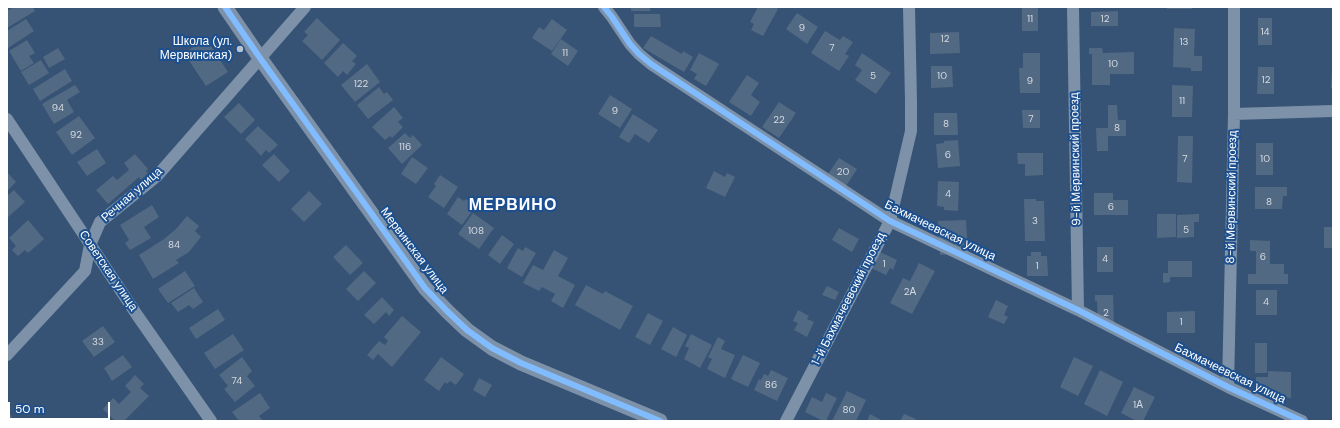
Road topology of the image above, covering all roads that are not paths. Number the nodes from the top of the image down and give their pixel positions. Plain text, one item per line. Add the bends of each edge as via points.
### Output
1 (225, 7) edge
2 (305, 7) edge
3 (604, 7) edge
4 (909, 7) edge
5 (1073, 7) edge
6 (1234, 7) edge
7 (260, 58) junction
8 (1333, 110) edge
9 (1234, 114) junction
10 (7, 119) edge
11 (890, 220) junction
12 (90, 245) junction
13 (1078, 310) junction
14 (7, 354) edge
15 (1228, 387) junction
16 (211, 421) edge
17 (660, 421) edge
18 (786, 421) edge
19 (1302, 421) edge

1 - 7 street, Мервинская улица
2 - 7 street, Речная улица
3 - 11 street, Бахмачеевская улица via 638,54 651,64
4 - 11 street, 1-й Бахмачеевский проезд via 910,131
5 - 13 street, 9-й Мервинский проезд
6 - 9 street, 8-й Мервинский проезд
7 - 12 street, Речная улица via 157,176 100,222
7 - 17 street, Мервинская улица via 425,288 467,330 492,348 521,363
8 - 9 street
9 - 15 street, 8-й Мервинский проезд
10 - 12 street, Советская улица
11 - 13 street, Бахмачеевская улица
11 - 18 street, 1-й Бахмачеевский проезд
12 - 14 street, Речная улица via 85,271
12 - 16 street, Советская улица
13 - 15 street, Бахмачеевская улица
15 - 19 street, Бахмачеевская улица

